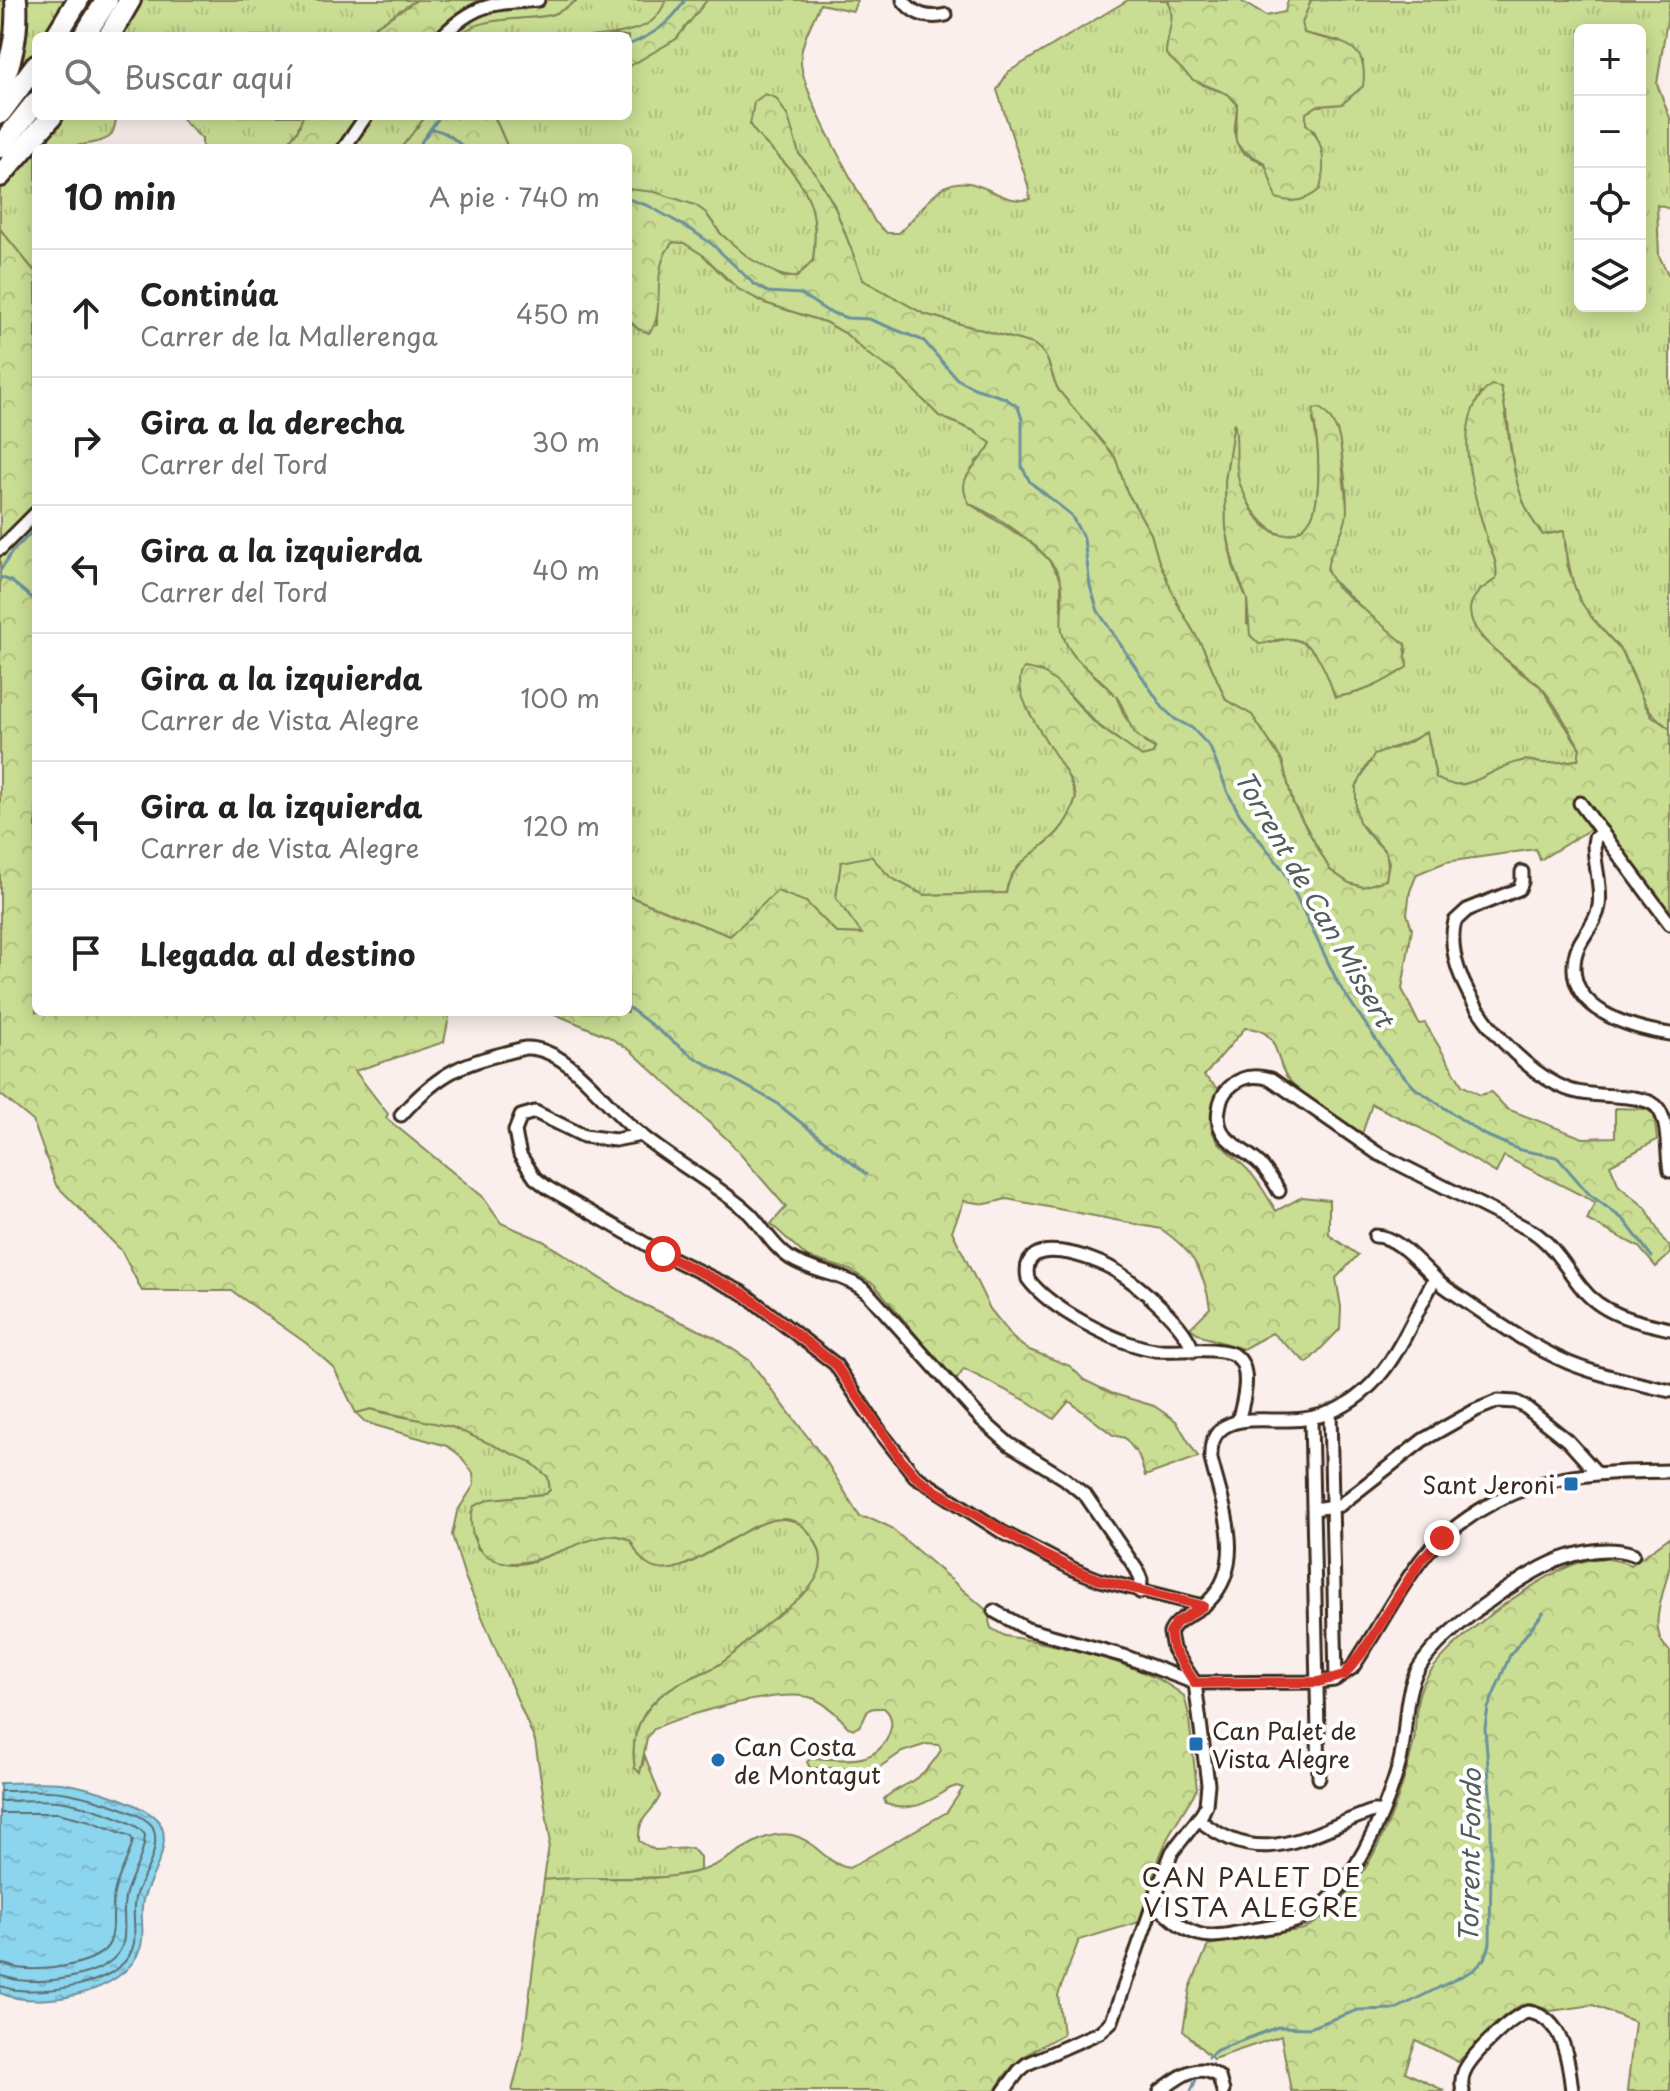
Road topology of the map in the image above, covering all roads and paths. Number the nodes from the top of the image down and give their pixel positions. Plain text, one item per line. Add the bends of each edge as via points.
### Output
1 (16, 0) edge
2 (78, 0) edge
3 (107, 0) edge
4 (538, 0) edge
5 (903, 0) edge
6 (129, 5) edge
7 (946, 15) dead end
8 (58, 32) edge
9 (87, 32) edge
10 (112, 32) edge
11 (446, 32) edge
12 (32, 70) edge
13 (0, 87) edge
14 (32, 107) edge
15 (0, 113) edge
16 (49, 120) edge
17 (363, 120) edge
18 (347, 144) edge
19 (0, 147) edge
20 (0, 176) edge
21 (32, 517) edge
22 (0, 549) edge
23 (1580, 803) dead end
24 (1602, 832) junction
25 (1522, 872) dead end
26 (1670, 924) edge
27 (1670, 1034) edge
28 (401, 1115) dead end
29 (641, 1135) junction
30 (1670, 1171) edge
31 (1279, 1191) dead end
32 (1375, 1236) dead end
33 (1434, 1280) junction
34 (1670, 1329) edge
35 (1193, 1351) junction
36 (1670, 1391) edge
37 (1330, 1412) junction
38 (1311, 1418) junction
39 (1238, 1421) junction
40 (1670, 1471) edge
41 (1596, 1472) junction
42 (1332, 1508) junction
43 (1314, 1509) junction
44 (1633, 1554) dead end
45 (1140, 1592) junction
46 (1203, 1606) junction
47 (994, 1611) dead end
48 (1336, 1679) junction
49 (1316, 1682) junction
50 (1195, 1683) junction
51 (1319, 1778) dead end
52 (1382, 1811) junction
53 (1198, 1819) junction
54 (1153, 1904) junction
55 (1004, 2091) edge
56 (1160, 2091) edge
57 (1223, 2091) edge
58 (1463, 2091) edge
59 (1572, 2091) edge

1 - 13 highway via 16,32
2 - 8 highway
3 - 9 highway
4 - 11 street via 484,6
5 - 7 street via 926,17
6 - 10 highway
12 - 15 highway
14 - 19 highway
16 - 20 highway
17 - 18 street
21 - 22 street
23 - 24 street
24 - 26 street
24 - 27 street via 1594,844 1599,907 1576,953 1579,986 1619,1023
25 - 30 street via 1519,889 1467,910 1455,921 1454,951 1474,1004 1510,1050 1555,1084 1593,1097 1641,1098 1655,1105 1665,1129
28 - 29 street via 449,1072 536,1048 555,1055
29 - 45 street via 739,1205 792,1259 847,1279 868,1293 982,1420 1086,1496 1137,1570
29 - 45 street via 615,1140 584,1136 535,1112 521,1116 515,1131 520,1155 548,1188 743,1293 835,1364 915,1476 1040,1553
31 - 34 street via 1219,1127 1221,1100 1244,1077 1271,1079 1377,1153 1542,1237 1589,1297 1608,1310
32 - 33 street via 1385,1236
33 - 36 street via 1568,1362
33 - 37 street via 1380,1377
35 - 35 street via 1137,1346 1093,1326 1033,1286 1026,1273 1029,1261 1050,1252 1099,1261 1138,1287 1184,1333
35 - 39 street via 1225,1352 1240,1361 1245,1378
37 - 38 street
37 - 42 street
38 - 39 street
38 - 43 street
39 - 46 street via 1215,1435 1210,1449 1229,1545 1222,1582
40 - 41 street
41 - 42 street via 1524,1406 1498,1401 1423,1440
41 - 48 street via 1510,1494 1442,1538 1421,1560 1352,1668
42 - 43 street
42 - 48 street
43 - 49 street
44 - 52 street via 1620,1549 1592,1551 1551,1564 1493,1599 1433,1650 1413,1680 1400,1761
45 - 46 street
46 - 50 street via 1170,1633 1173,1649
47 - 50 street via 1027,1629
48 - 49 street
49 - 50 street
49 - 51 street
50 - 53 street via 1208,1784
52 - 53 street via 1266,1848 1226,1839
52 - 54 street via 1351,1873 1317,1910 1299,1920 1201,1935 1180,1927
53 - 54 street via 1172,1852
54 - 55 street via 1112,2021 1086,2040 1027,2064
56 - 57 street via 1194,2069 1219,2077
58 - 59 street via 1468,2064 1515,2017 1528,2012 1543,2018 1561,2038

